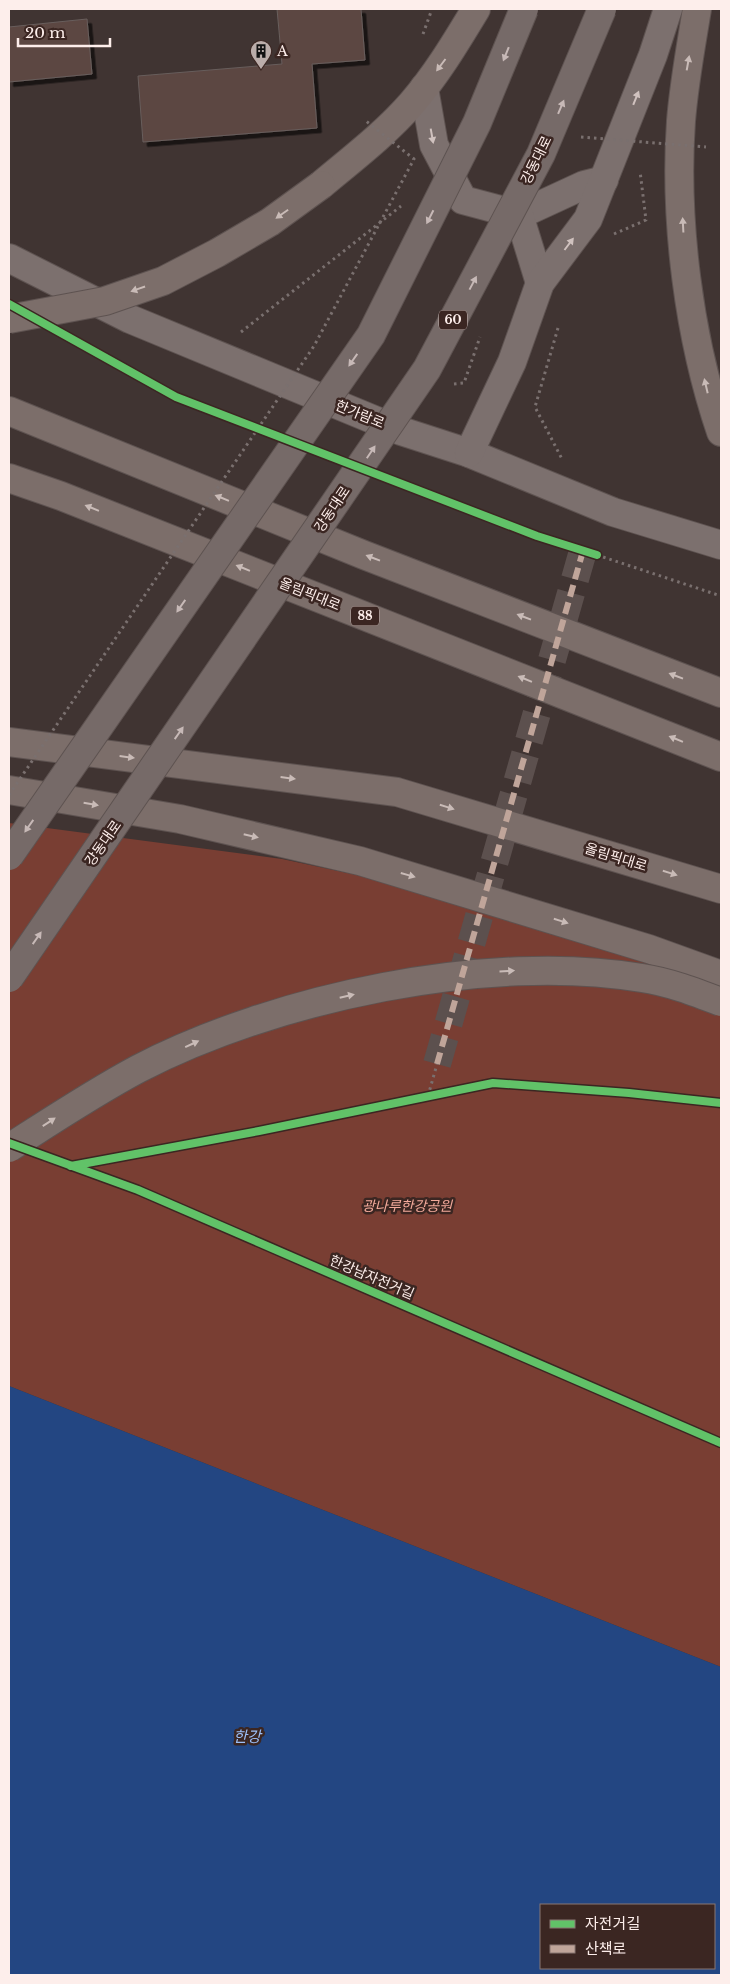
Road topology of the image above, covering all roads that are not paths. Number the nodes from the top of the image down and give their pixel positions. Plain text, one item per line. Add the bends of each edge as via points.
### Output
1 (476, 9) edge
2 (524, 9) edge
3 (602, 9) edge
4 (668, 9) edge
5 (697, 9) edge
6 (424, 88) junction
7 (604, 180) junction
8 (519, 215) junction
9 (9, 258) edge
10 (540, 283) junction
11 (9, 319) edge
12 (9, 411) edge
13 (721, 432) edge
14 (468, 454) junction
15 (9, 478) edge
16 (721, 545) edge
17 (721, 693) edge
18 (9, 742) edge
19 (721, 757) edge
20 (9, 790) edge
21 (9, 856) edge
22 (721, 889) edge
23 (649, 949) junction
24 (721, 975) edge
25 (9, 978) edge
26 (721, 986) edge
27 (721, 1002) edge
28 (9, 1148) edge

1 -> 6 highway
2 -> 21 main road, bridge via 477,123 371,335
25 -> 3 main road, 강동대로 / 60, bridge via 427,370 541,154
7 -> 4 street via 654,55
13 -> 5 highway via 698,348 683,239 681,123
6 -> 8 street via 434,146 463,200
6 -> 11 highway, bridge via 374,141 321,186 270,222 217,253 163,281 105,300
7 - 8 street
10 -> 7 street via 588,219
8 - 10 street
9 - 14 street, 한가람로 via 130,319 401,431
10 - 14 street via 512,362
17 -> 12 highway via 374,559
14 - 16 street, 한가람로 via 613,512
19 -> 15 highway, 올림픽대로 / 88
18 -> 22 highway, 올림픽대로 via 397,792
20 -> 23 highway via 180,820 350,858
23 - 24 highway
23 - 26 highway
28 -> 27 highway, bridge via 71,1107 138,1069 201,1040 263,1018 389,987 508,971 606,973 643,978

